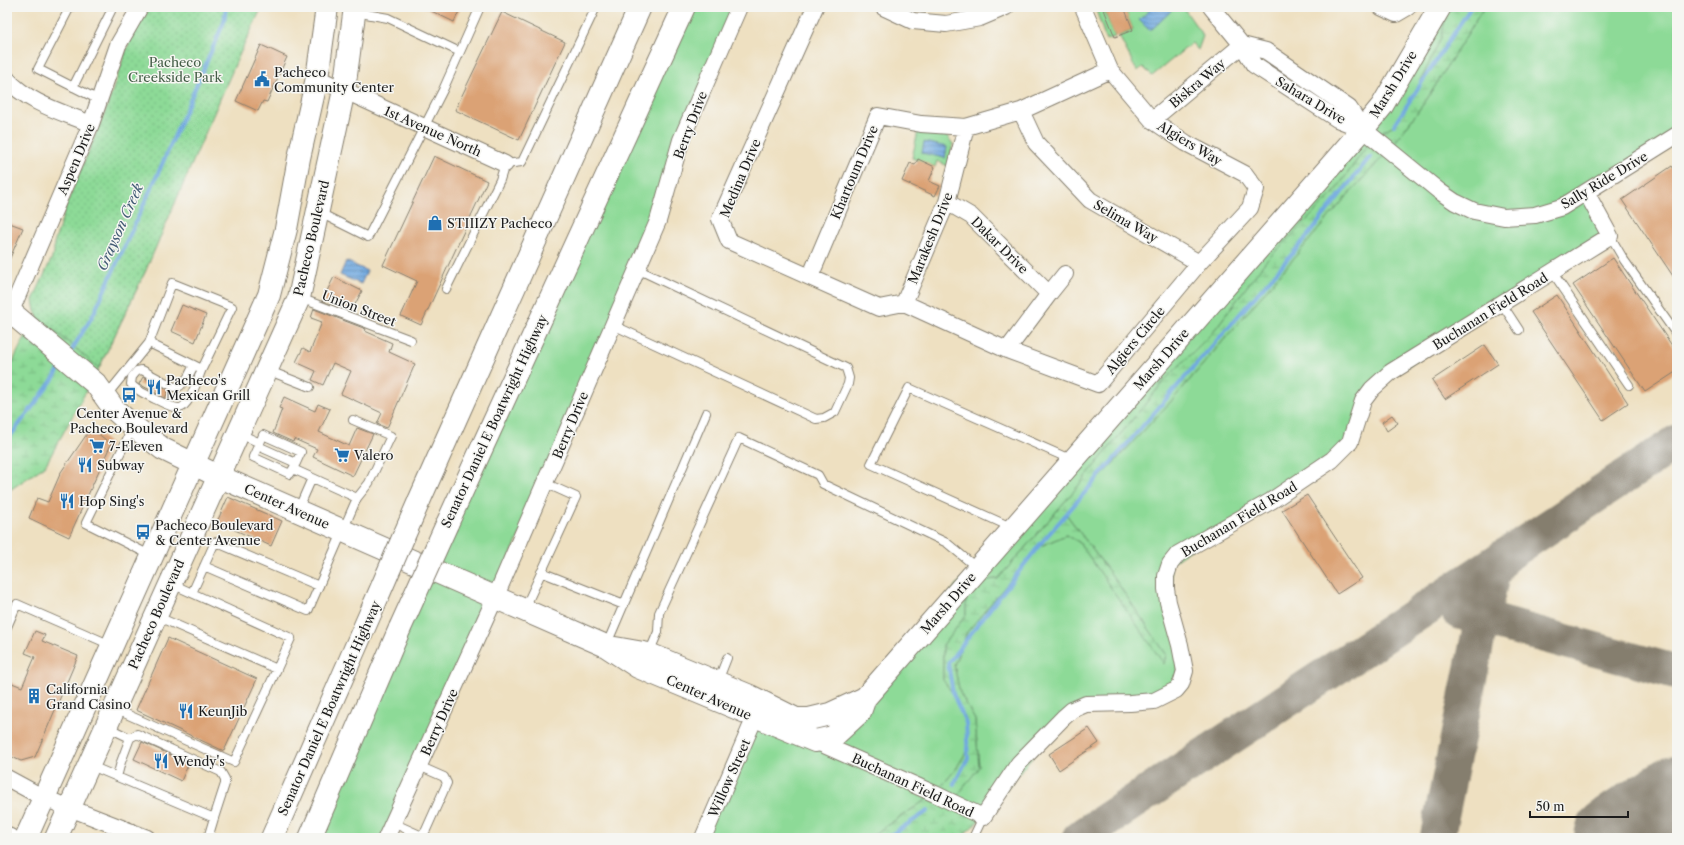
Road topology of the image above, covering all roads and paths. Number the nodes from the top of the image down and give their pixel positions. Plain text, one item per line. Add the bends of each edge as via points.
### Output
1 (70, 7) edge
2 (113, 7) edge
3 (140, 7) edge
4 (327, 7) edge
5 (480, 7) edge
6 (596, 7) edge
7 (640, 7) edge
8 (684, 7) edge
9 (740, 7) edge
10 (815, 7) edge
11 (883, 7) edge
12 (1006, 7) edge
13 (1083, 7) edge
14 (1211, 7) edge
15 (1381, 7) edge
16 (1408, 7) edge
17 (1440, 7) edge
18 (355, 9) edge
19 (979, 12) edge
20 (1242, 45) junction
21 (460, 52) junction
22 (1110, 70) junction
23 (317, 78) junction
24 (7, 79) edge
25 (73, 87) junction
26 (344, 90) junction
27 (99, 100) junction
28 (1021, 111) junction
29 (1152, 120) junction
30 (91, 124) junction
31 (423, 126) junction
32 (966, 126) junction
33 (1363, 129) junction
34 (1677, 135) edge
35 (505, 164) junction
36 (1256, 189) joint
37 (1586, 192) junction
38 (947, 202) junction
39 (317, 212) junction
40 (1610, 236) junction
41 (1199, 264) junction
42 (637, 269) junction
43 (1553, 272) junction
44 (1065, 274) dead end
45 (810, 277) junction
46 (446, 289) dead end
47 (1049, 294) junction
48 (299, 298) junction
49 (904, 303) junction
50 (1502, 304) junction
51 (9, 310) edge
52 (613, 325) junction
53 (1519, 330) dead end
54 (1677, 335) edge
55 (411, 340) dead end
56 (148, 343) junction
57 (1007, 350) junction
58 (132, 364) junction
59 (194, 365) junction
60 (202, 369) junction
61 (142, 370) junction
62 (266, 370) junction
63 (1628, 385) dead end
64 (310, 387) dead end
65 (99, 389) junction
66 (706, 413) dead end
67 (353, 420) dead end
68 (133, 426) junction
69 (238, 433) junction
70 (259, 445) junction
71 (1072, 460) junction
72 (194, 465) junction
73 (294, 466) junction
74 (218, 476) junction
75 (312, 478) junction
76 (545, 482) junction
77 (357, 498) junction
78 (298, 510) junction
79 (1013, 528) junction
80 (343, 531) junction
81 (153, 557) junction
82 (204, 566) junction
83 (977, 569) junction
84 (541, 572) junction
85 (170, 583) junction
86 (319, 586) junction
87 (192, 593) junction
88 (495, 598) junction
89 (624, 605) junction
90 (524, 610) junction
91 (156, 615) junction
92 (7, 626) edge
93 (113, 646) junction
94 (606, 646) junction
95 (649, 654) junction
96 (727, 658) dead end
97 (277, 669) junction
98 (718, 682) junction
99 (865, 698) junction
100 (755, 717) junction
101 (110, 718) junction
102 (809, 719) joint
103 (130, 738) junction
104 (814, 741) junction
105 (89, 765) junction
106 (419, 766) junction
107 (117, 777) junction
108 (7, 778) edge
109 (44, 798) junction
110 (70, 807) junction
111 (983, 817) junction
112 (214, 818) junction
113 (393, 823) junction
114 (7, 831) edge
115 (424, 837) edge
116 (21, 838) edge
117 (26, 838) edge
118 (56, 838) edge
119 (147, 838) edge
120 (208, 838) edge
121 (272, 838) edge
122 (310, 838) edge
123 (386, 838) edge
124 (703, 838) edge
125 (973, 838) edge

1 - 25 lane via 38,69
2 - 25 lane
3 - 27 street, Aspen Drive via 118,45
4 - 23 main road, Pacheco Boulevard
5 - 21 lane
6 - 35 lane via 522,162
7 - 121 main road, Senator Daniel E Boatwright Highway, bridge via 419,501
8 - 122 main road, Senator Daniel E Boatwright Highway, bridge via 400,628
9 - 42 street, Berry Drive via 681,140 658,220
10 - 45 street, Medina Drive via 720,219 728,241
11 - 19 street via 913,21 946,24
12 - 19 street
13 - 22 street, Algiers Way
14 - 20 street
15 - 16 street via 1396,14
17 - 33 main road, Marsh Drive via 1382,106
18 - 21 lane via 388,18
18 - 26 main road, Pacheco Boulevard
20 - 29 street, Biskra Way
20 - 33 street, Sahara Drive via 1266,51 1349,108
21 - 31 lane
22 - 28 street, Khartoum Drive
22 - 29 street, Algiers Way
23 - 26 street, 1st Avenue North
23 - 72 main road, Pacheco Boulevard via 286,229 269,295
24 - 30 street via 15,88 34,100
25 - 27 lane
26 - 31 street, 1st Avenue North
26 - 39 main road, Pacheco Boulevard
27 - 30 street, Aspen Drive
28 - 32 street, Khartoum Drive
28 - 41 street, Selima Way via 1036,143 1090,200
29 - 36 street, Algiers Way via 1186,144 1245,174
30 - 51 street, Aspen Drive
31 - 35 street, 1st Avenue North
31 - 39 lane via 368,237
32 - 38 street, Marakesh Drive
32 - 45 street, Khartoum Drive via 921,124 878,116
33 - 37 street, Sally Ride Drive via 1439,191 1474,211 1504,217 1535,215 1562,207
33 - 71 main road, Marsh Drive
34 - 37 street, Sally Ride Drive
35 - 46 lane via 500,180
36 - 41 street, Algiers Circle via 1250,208
37 - 40 street
38 - 47 street, Dakar Drive via 972,216
38 - 49 street, Marakesh Drive
39 - 48 main road, Pacheco Boulevard
40 - 43 street, Buchanan Field Road
40 - 54 lane
41 - 57 street, Algiers Circle via 1098,384
42 - 52 street, Berry Drive
42 - 52 lane via 846,368 848,384 835,412 816,419
43 - 50 street, Buchanan Field Road
43 - 63 lane
44 - 47 street
45 - 49 street, Medina Drive via 879,308
47 - 57 street
48 - 55 lane, Union Street
48 - 62 main road, Pacheco Boulevard
49 - 57 street, Algiers Circle
50 - 53 lane
50 - 111 street, Buchanan Field Road via 1391,372 1372,389 1363,401 1350,442 1332,460 1271,501 1178,554 1170,564 1166,576 1166,589 1185,670 1181,684 1176,690 1154,701 1086,704 1072,710 1019,763
51 - 65 main road, Center Avenue
52 - 76 street, Berry Drive
56 - 58 lane
56 - 59 lane
56 - 60 lane via 172,282 232,307
58 - 61 lane
58 - 65 lane
59 - 60 lane
59 - 61 lane via 180,386 174,387
60 - 61 lane via 189,399 180,408 133,387 132,378 137,371
62 - 64 lane
62 - 69 main road, Pacheco Boulevard
65 - 68 main road, Center Avenue via 114,409
66 - 89 lane
67 - 77 lane via 391,436 370,483
68 - 72 main road, Center Avenue via 164,449
68 - 81 lane via 86,523
69 - 70 lane
69 - 74 main road, Pacheco Boulevard
70 - 73 lane
70 - 73 lane via 253,457 290,474
70 - 73 lane via 263,435 301,452
71 - 79 main road, Marsh Drive
71 - 79 lane via 909,388 871,464
72 - 74 main road, Center Avenue
72 - 81 main road, Pacheco Boulevard
73 - 75 lane
74 - 78 main road, Center Avenue
74 - 85 main road, Pacheco Boulevard
75 - 77 lane
75 - 78 lane
76 - 84 lane via 576,497
76 - 88 street, Berry Drive
77 - 80 lane
78 - 80 main road, Center Avenue
79 - 83 main road, Marsh Drive
80 - 86 lane
80 - 88 main road, Center Avenue
81 - 93 main road, Pacheco Boulevard
82 - 86 lane via 215,542
82 - 86 lane via 308,611
82 - 87 lane
83 - 95 lane via 947,543 823,484 818,475 739,438 659,613 658,632
83 - 99 main road, Marsh Drive
84 - 89 lane
84 - 90 lane
85 - 87 lane
85 - 91 main road, Pacheco Boulevard
87 - 97 lane via 291,638
88 - 90 main road, Center Avenue
88 - 106 street, Berry Drive
89 - 94 lane
90 - 94 main road, Center Avenue
91 - 97 lane
91 - 101 main road, Pacheco Boulevard
92 - 93 lane via 17,604
93 - 109 main road, Pacheco Boulevard
94 - 95 main road, Center Avenue
94 - 100 main road, Center Avenue via 638,667
95 - 98 main road, Center Avenue
96 - 98 lane
97 - 101 lane via 234,762
98 - 102 main road, Center Avenue via 796,719
99 - 102 main road, Marsh Drive via 830,714
99 - 104 main road, Marsh Drive via 860,712 833,737
100 - 104 main road, Center Avenue
100 - 124 street, Willow Street
101 - 103 lane
101 - 105 main road, Pacheco Boulevard
103 - 107 lane
103 - 112 lane via 137,734 221,772 225,784
104 - 111 street, Buchanan Field Road
105 - 107 lane
105 - 110 main road, Pacheco Boulevard
106 - 113 street, Berry Drive
106 - 115 lane via 444,777 447,783
107 - 112 lane
108 - 109 street
109 - 110 street
109 - 117 main road, Pacheco Boulevard
110 - 118 main road, Pacheco Boulevard
110 - 119 street
111 - 125 lane
112 - 120 lane
113 - 115 lane
113 - 123 street, Berry Drive
114 - 116 lane

